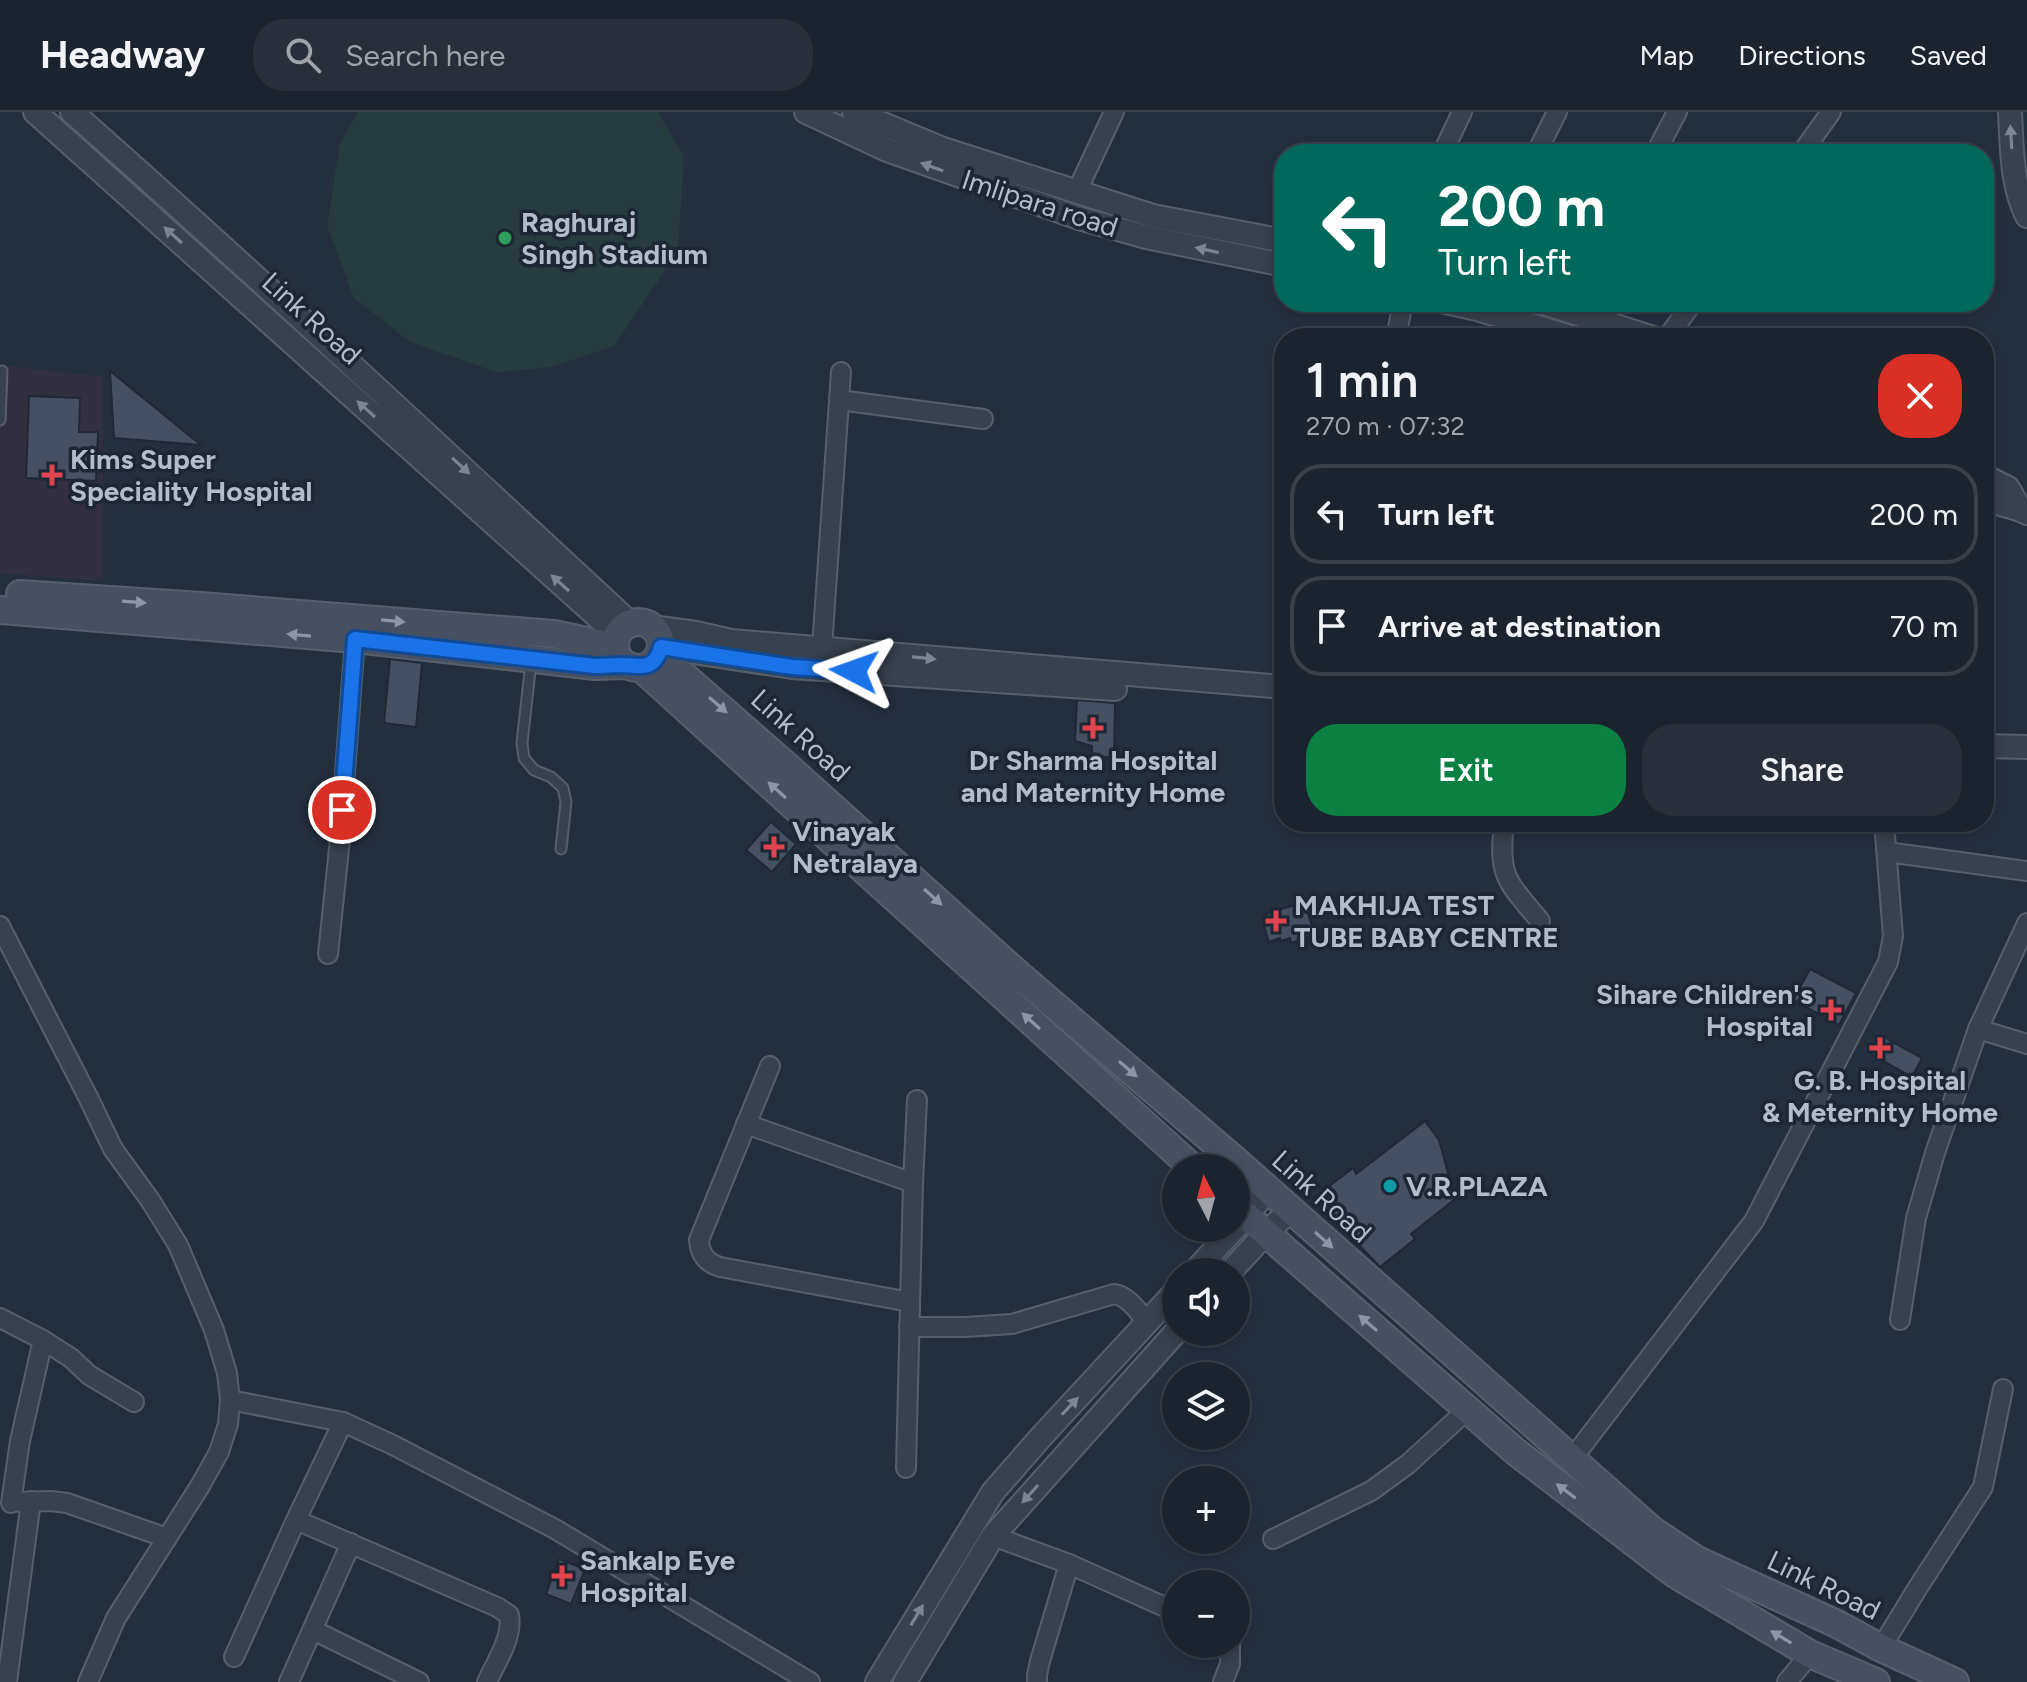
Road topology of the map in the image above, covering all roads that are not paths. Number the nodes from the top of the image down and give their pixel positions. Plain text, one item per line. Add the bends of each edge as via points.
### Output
1 (35, 112) edge
2 (72, 112) edge
3 (806, 112) edge
4 (854, 112) edge
5 (1114, 112) edge
6 (1462, 112) edge
7 (1557, 112) edge
8 (1677, 112) edge
9 (1831, 112) edge
10 (2010, 112) edge
11 (1447, 144) edge
12 (1541, 144) edge
13 (1660, 144) edge
14 (1808, 144) edge
15 (1077, 191) junction
16 (2027, 216) edge
17 (1274, 239) edge
18 (1274, 263) edge
19 (1487, 312) edge
20 (1588, 312) edge
21 (1540, 328) edge
22 (1628, 328) edge
23 (2, 371) edge
24 (841, 372) dead end
25 (839, 400) junction
26 (983, 419) dead end
27 (0, 420) edge
28 (1994, 481) edge
29 (1994, 503) edge
30 (2024, 511) edge
31 (0, 593) edge
32 (0, 610) edge
33 (355, 639) junction
34 (532, 646) junction
35 (638, 646) junction
36 (822, 648) junction
37 (1274, 686) edge
38 (1274, 699) edge
39 (1994, 732) edge
40 (2027, 733) edge
41 (1994, 746) edge
42 (2027, 747) edge
43 (1503, 832) edge
44 (1885, 832) edge
45 (561, 849) dead end
46 (1887, 852) junction
47 (2027, 871) edge
48 (1540, 921) dead end
49 (2027, 923) edge
50 (0, 926) edge
51 (328, 954) dead end
52 (1978, 1029) junction
53 (2027, 1044) edge
54 (770, 1066) dead end
55 (917, 1100) dead end
56 (746, 1124) junction
57 (1178, 1154) edge
58 (913, 1183) junction
59 (1268, 1190) junction
60 (1291, 1210) junction
61 (1250, 1214) edge
62 (1250, 1220) edge
63 (1250, 1227) edge
64 (1224, 1242) edge
65 (1208, 1258) edge
66 (910, 1302) junction
67 (1162, 1306) edge
68 (0, 1318) edge
69 (1900, 1320) dead end
70 (1147, 1322) junction
71 (909, 1327) junction
72 (43, 1340) junction
73 (1163, 1346) edge
74 (2003, 1389) dead end
75 (230, 1400) junction
76 (134, 1402) dead end
77 (1467, 1410) junction
78 (343, 1422) junction
79 (1572, 1459) junction
80 (906, 1468) dead end
81 (31, 1501) junction
82 (5, 1504) edge
83 (296, 1520) junction
84 (993, 1536) junction
85 (167, 1538) junction
86 (1273, 1539) dead end
87 (351, 1543) junction
88 (1069, 1564) junction
89 (1162, 1606) edge
90 (313, 1630) junction
91 (1881, 1648) junction
92 (1810, 1654) junction
93 (5, 1657) edge
94 (234, 1657) dead end
95 (1230, 1658) edge
96 (7, 1682) edge
97 (88, 1682) edge
98 (289, 1682) edge
99 (419, 1682) edge
100 (487, 1682) edge
101 (810, 1682) edge
102 (877, 1682) edge
103 (905, 1682) edge
104 (1037, 1682) edge
105 (1223, 1682) edge
106 (1787, 1682) edge
107 (1876, 1682) edge
108 (1955, 1682) edge

35 -> 1 street, Link Road
2 -> 35 street, Link Road via 364,375
18 -> 3 street, Imlipara road via 1079,218 887,150
4 - 15 street, Imlipara road via 943,149
5 - 15 street
6 - 11 street
7 - 12 street
8 - 13 street
9 - 14 street
16 -> 10 street via 2014,172
15 - 17 street, Imlipara road via 1153,216
19 - 21 street
20 - 22 street
23 - 27 lane
24 - 25 street
25 - 26 street
25 - 36 street
28 - 30 street via 2008,488
29 - 30 street
31 -> 34 main road via 201,606
33 -> 32 main road
33 - 34 main road
33 - 51 street
34 - 35 main road via 595,666
34 - 45 lane via 524,758 563,788
35 - 36 street via 696,633
35 - 38 street via 792,667
57 -> 35 main road, Link Road
35 -> 59 main road, Link Road via 788,767
36 -> 37 street
39 - 40 street
41 - 42 street
43 - 48 street via 1506,879
44 - 46 street
46 - 47 street
46 - 79 street via 1893,936 1888,962 1754,1221
49 - 52 street
50 - 75 street via 113,1149 178,1245 214,1330
52 - 53 street
52 - 69 street via 1916,1218
54 - 56 street
55 - 58 street
56 - 58 street
56 - 66 street via 699,1240 710,1264
58 - 66 street
59 - 60 main road, Link Road
59 - 61 street
60 - 62 street
60 -> 79 main road, Link Road
77 -> 63 main road
64 - 65 street
66 - 71 street
67 - 70 street
68 - 72 street
70 - 71 street via 1114,1294 1012,1324
102 -> 70 street via 993,1492
71 - 80 street
72 - 76 street
72 - 82 street
73 -> 84 street
74 - 91 street via 1983,1487
75 - 78 street
75 - 85 street via 219,1452
77 - 86 street via 1371,1491
92 -> 77 main road via 1675,1574
78 - 83 street
78 - 101 street via 555,1529
79 - 91 main road, Link Road via 1652,1530 1697,1560
81 - 82 street
81 - 85 street via 67,1503
81 - 93 street
83 - 87 street
83 - 94 street
84 - 88 street
84 - 103 street
85 - 97 street via 116,1618
87 - 90 street
87 - 100 street via 509,1615 508,1638
88 - 89 street
88 - 104 street
90 - 98 street
90 - 99 street
91 - 108 main road, Link Road
92 - 106 street
92 - 107 main road
93 - 96 street
95 - 105 street

